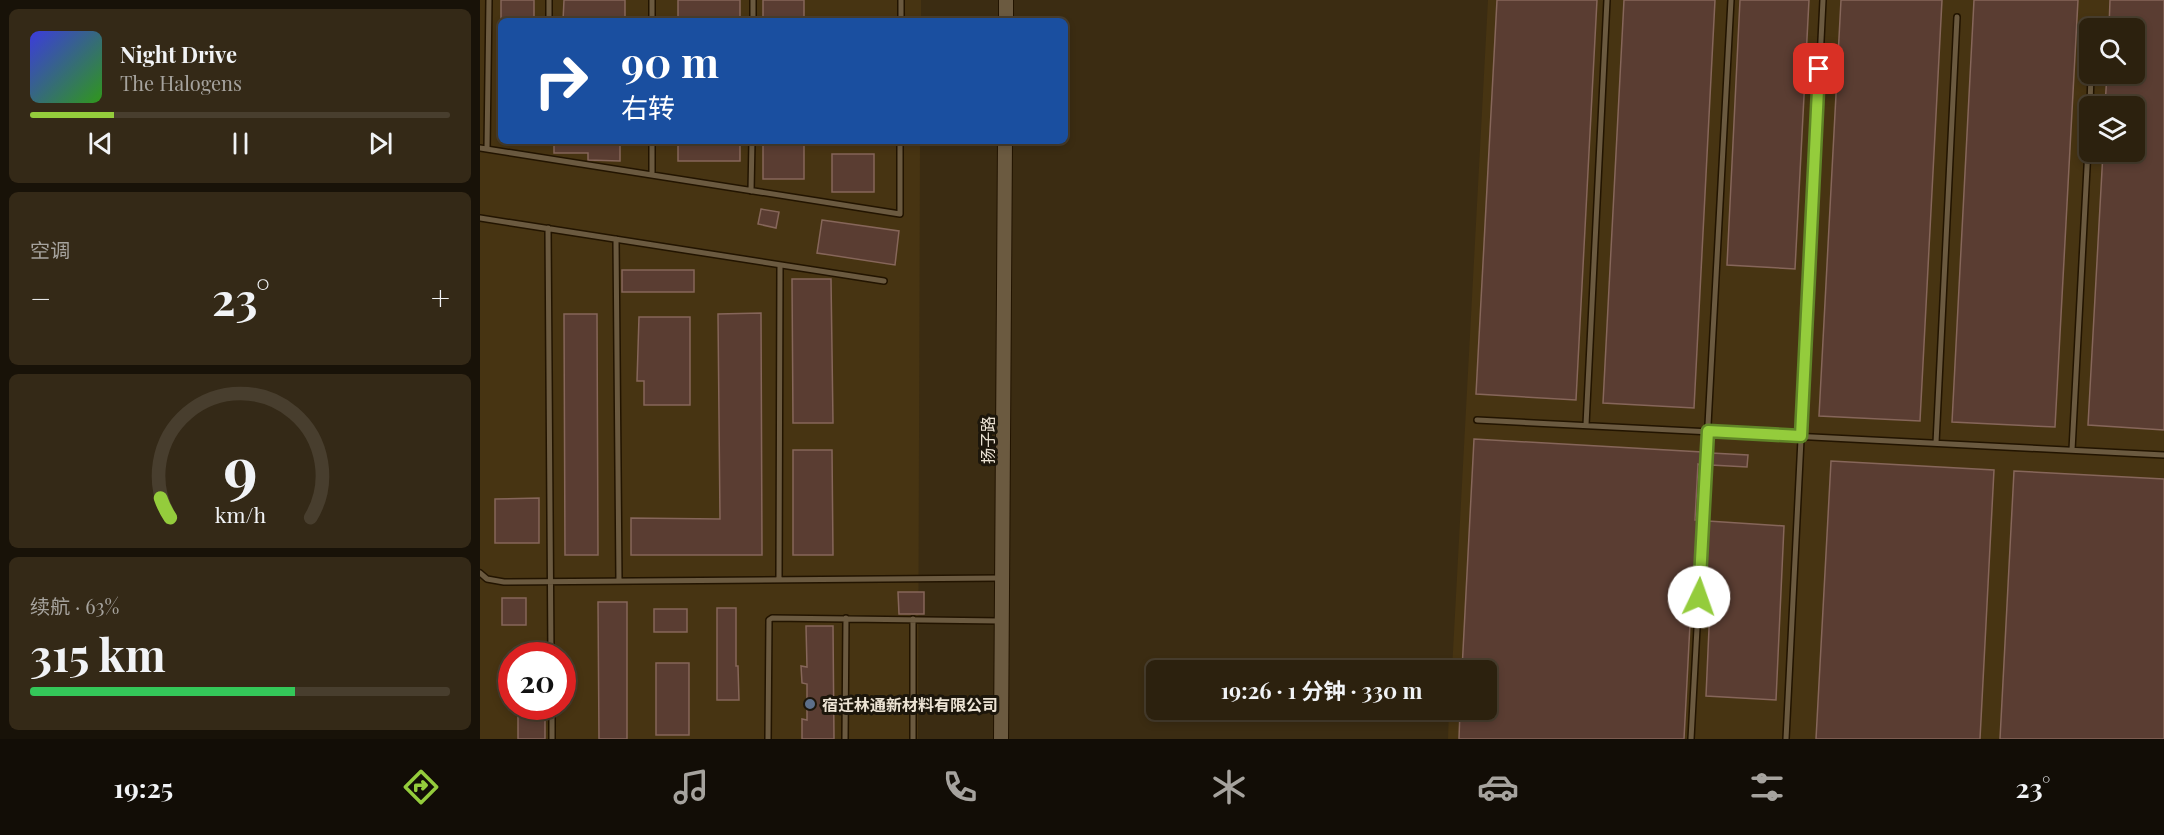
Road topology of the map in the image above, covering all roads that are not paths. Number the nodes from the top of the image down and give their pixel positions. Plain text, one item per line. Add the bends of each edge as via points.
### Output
1 (489, 0) edge
2 (549, 0) edge
3 (652, 0) edge
4 (753, 0) edge
5 (901, 0) edge
6 (1006, 0) edge
7 (1607, 0) edge
8 (1731, 0) edge
9 (1823, 0) edge
10 (1957, 17) dead end
11 (549, 18) edge
12 (652, 18) edge
13 (753, 18) edge
14 (901, 18) edge
15 (1006, 18) edge
16 (652, 144) edge
17 (752, 144) edge
18 (900, 144) edge
19 (1005, 144) edge
20 (483, 148) edge
21 (2087, 162) edge
22 (652, 176) junction
23 (752, 191) junction
24 (480, 218) edge
25 (548, 228) junction
26 (616, 239) junction
27 (780, 265) junction
28 (884, 281) dead end
29 (1478, 420) dead end
30 (1586, 425) junction
31 (1708, 431) junction
32 (1801, 436) junction
33 (1936, 443) junction
34 (2072, 450) junction
35 (2164, 455) edge
36 (480, 573) edge
37 (1002, 578) junction
38 (780, 580) junction
39 (619, 581) junction
40 (551, 582) junction
41 (846, 618) junction
42 (914, 619) junction
43 (1002, 621) junction
44 (551, 642) edge
45 (552, 720) edge
46 (552, 739) edge
47 (768, 739) edge
48 (845, 739) edge
49 (913, 739) edge
50 (1001, 739) edge
51 (1691, 739) edge
52 (1786, 739) edge

1 - 20 lane
2 - 11 lane
3 - 12 lane
4 - 13 lane
5 - 14 lane
6 - 15 street
7 - 30 lane
8 - 31 lane
9 - 32 lane
10 - 33 lane
16 - 22 lane
17 - 23 lane
18 - 23 lane via 900,214
19 - 37 street, 扬子路
20 - 22 lane
21 - 34 lane
22 - 23 lane
24 - 25 lane
25 - 26 lane
25 - 40 lane
26 - 27 lane
26 - 39 lane
27 - 28 lane
27 - 38 lane
29 - 30 lane
30 - 31 lane
31 - 32 lane
31 - 51 lane
32 - 33 lane
32 - 52 lane
33 - 34 lane
34 - 35 lane
36 - 40 lane via 487,579 504,582
37 - 38 lane
37 - 43 street, 扬子路
38 - 39 lane
39 - 40 lane
40 - 44 lane
41 - 42 lane
41 - 47 lane via 769,620
41 - 48 lane
42 - 43 lane
42 - 49 lane
43 - 50 street, 扬子路
45 - 46 lane

